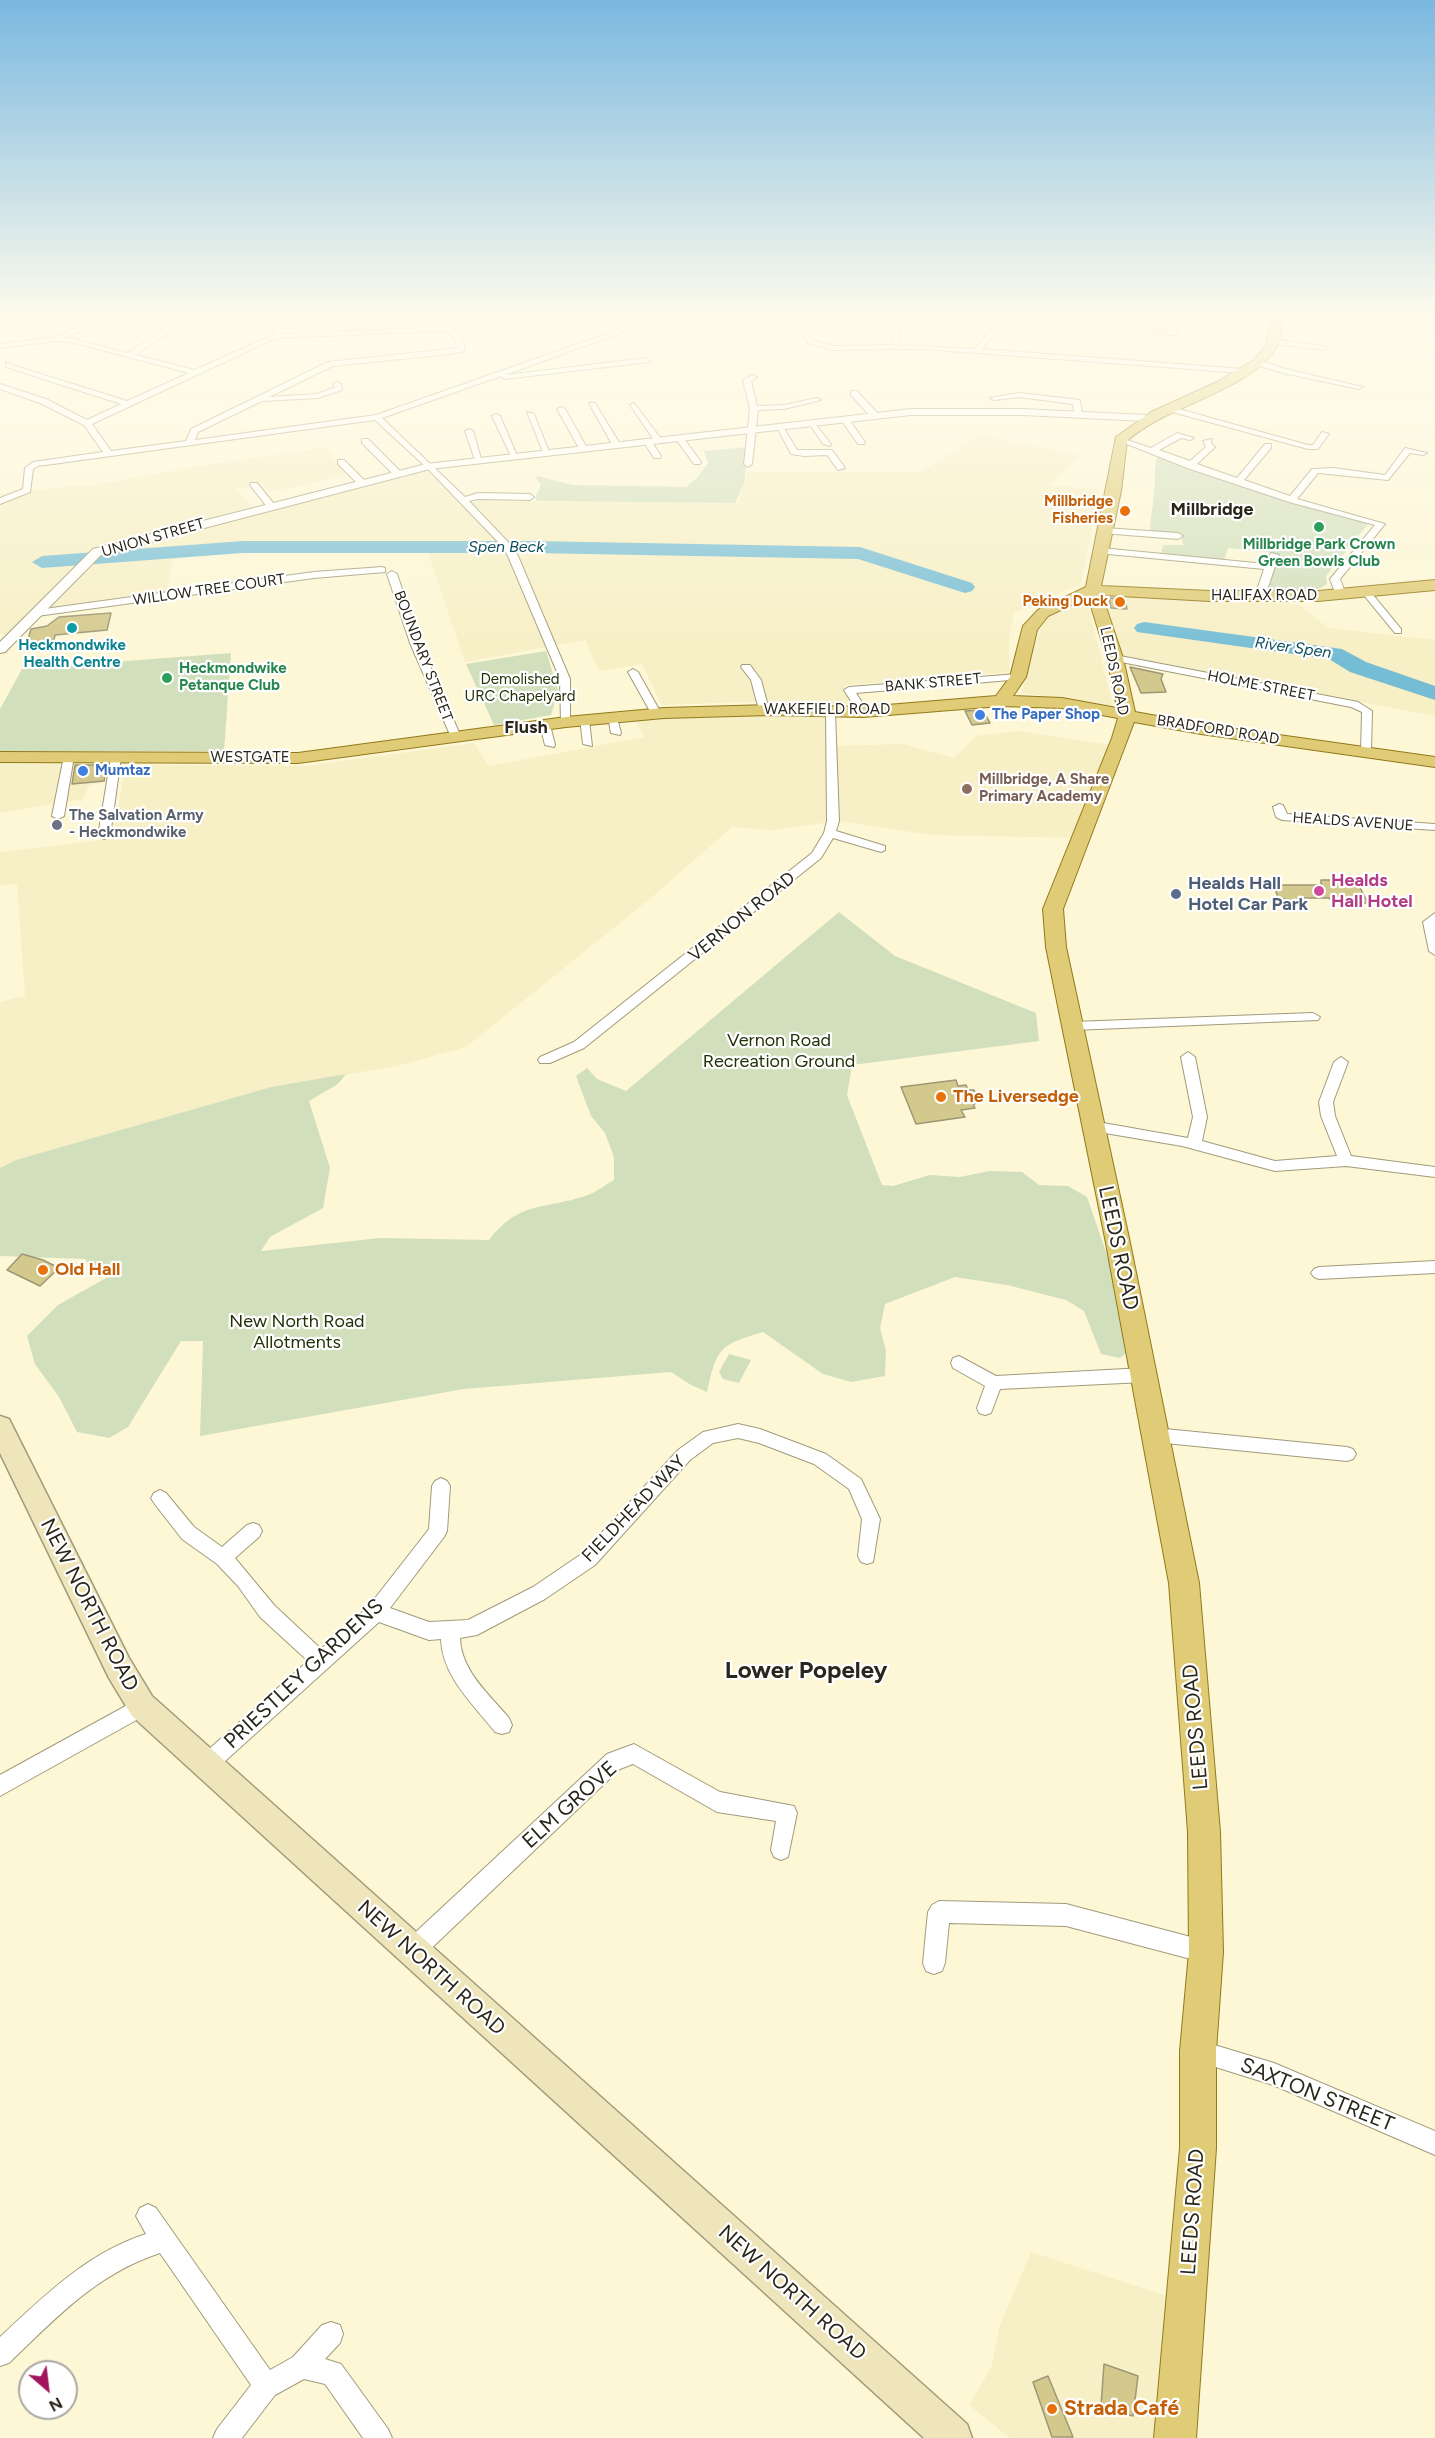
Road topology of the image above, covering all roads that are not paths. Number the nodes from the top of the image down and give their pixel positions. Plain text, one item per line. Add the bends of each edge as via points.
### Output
1 (92, 431) edge
2 (194, 431) edge
3 (274, 431) edge
4 (392, 431) edge
5 (469, 431) dead end
6 (503, 431) edge
7 (538, 431) edge
8 (572, 431) edge
9 (606, 431) edge
10 (647, 431) edge
11 (738, 431) edge
12 (753, 431) edge
13 (781, 431) edge
14 (818, 431) edge
15 (853, 431) edge
16 (1131, 431) edge
17 (1250, 431) edge
18 (1325, 434) dead end
19 (679, 438) junction
20 (1190, 438) dead end
21 (652, 440) junction
22 (1121, 440) junction
23 (365, 441) dead end
24 (1209, 441) dead end
25 (190, 442) junction
26 (861, 442) dead end
27 (826, 444) dead end
28 (613, 445) junction
29 (1268, 446) dead end
30 (582, 451) junction
31 (547, 452) junction
32 (1152, 452) junction
33 (108, 453) junction
34 (1423, 453) dead end
35 (515, 456) junction
36 (657, 456) dead end
37 (618, 459) dead end
38 (479, 460) junction
39 (341, 462) dead end
40 (697, 462) dead end
41 (748, 464) dead end
42 (430, 466) junction
43 (1190, 466) junction
44 (841, 468) dead end
45 (398, 474) junction
46 (1238, 482) junction
47 (362, 483) junction
48 (255, 485) dead end
49 (530, 497) dead end
50 (463, 500) junction
51 (1292, 500) junction
52 (0, 501) edge
53 (271, 506) junction
54 (1106, 531) junction
55 (1178, 536) dead end
56 (1101, 551) junction
57 (1274, 555) dead end
58 (1269, 567) junction
59 (387, 572) joint
60 (1435, 585) edge
61 (1093, 590) junction
62 (1366, 592) junction
63 (1341, 595) junction
64 (1260, 596) junction
65 (37, 613) junction
66 (1398, 632) dead end
67 (0, 649) edge
68 (1115, 658) junction
69 (746, 667) dead end
70 (633, 672) dead end
71 (1018, 677) junction
72 (1001, 701) junction
73 (764, 710) junction
74 (830, 712) junction
75 (863, 712) junction
76 (656, 713) junction
77 (1127, 715) junction
78 (575, 721) junction
79 (545, 725) junction
80 (499, 731) joint
81 (456, 737) junction
82 (588, 744) dead end
83 (550, 745) dead end
84 (1366, 751) junction
85 (69, 756) junction
86 (0, 757) edge
87 (116, 757) junction
88 (1435, 762) edge
89 (1279, 807) dead end
90 (58, 816) dead end
91 (1435, 827) edge
92 (830, 833) junction
93 (104, 836) dead end
94 (881, 848) dead end
95 (1435, 917) edge
96 (1435, 951) edge
97 (1312, 1017) dead end
98 (1073, 1026) junction
99 (1188, 1057) dead end
100 (545, 1059) dead end
101 (1341, 1062) dead end
102 (1092, 1126) junction
103 (1194, 1144) junction
104 (1346, 1161) junction
105 (1435, 1172) edge
106 (1435, 1267) edge
107 (1319, 1273) dead end
108 (959, 1363) dead end
109 (1144, 1375) junction
110 (994, 1383) junction
111 (985, 1408) dead end
112 (0, 1428) edge
113 (1155, 1434) junction
114 (1347, 1454) dead end
115 (441, 1486) dead end
116 (159, 1498) dead end
117 (253, 1531) dead end
118 (867, 1556) dead end
119 (223, 1558) junction
120 (376, 1612) junction
121 (450, 1630) junction
122 (321, 1661) junction
123 (142, 1706) junction
124 (502, 1725) dead end
125 (206, 1765) junction
126 (0, 1786) edge
127 (781, 1850) dead end
128 (412, 1951) junction
129 (1206, 1952) junction
130 (934, 1963) dead end
131 (1198, 2051) junction
132 (1435, 2143) edge
133 (148, 2216) dead end
134 (164, 2240) junction
135 (331, 2334) dead end
136 (0, 2354) edge
137 (302, 2366) junction
138 (266, 2386) junction
139 (226, 2438) edge
140 (379, 2438) edge
141 (953, 2438) edge
142 (1175, 2438) edge

1 - 33 street
2 - 25 street
3 - 25 street
4 - 42 street
5 - 38 street
6 - 35 street
7 - 31 street
8 - 30 street
9 - 28 street
10 - 21 street
11 - 19 street, UNION STREET
12 - 41 street
13 - 44 street via 794,452 829,452
14 - 27 street
15 - 26 street
16 - 22 main road
17 - 18 street via 1308,447 1315,447
19 - 21 street, UNION STREET
19 - 40 street
20 - 32 street via 1180,435
21 - 28 street, UNION STREET
21 - 36 street
22 - 32 street
22 - 54 main road
23 - 45 street
24 - 43 street via 1206,443 1211,447
25 - 33 street
28 - 30 street, UNION STREET
28 - 37 street
29 - 46 street
30 - 31 street, UNION STREET
31 - 35 street, UNION STREET
32 - 43 street
33 - 52 street via 60,459 29,468 27,490
34 - 51 street via 1408,450 1388,477 1330,468 1315,471
35 - 38 street, UNION STREET
38 - 42 street, UNION STREET
39 - 47 street
42 - 45 street, UNION STREET
42 - 50 street
43 - 46 street
45 - 47 street, UNION STREET
46 - 51 street
47 - 53 street, UNION STREET
48 - 53 street
49 - 50 street via 478,496
50 - 78 street via 513,556 566,679
51 - 63 street via 1381,524 1335,579
53 - 65 street, UNION STREET via 97,552
54 - 55 street
54 - 56 main road
56 - 58 street
56 - 61 main road
57 - 58 street
58 - 64 street
59 - 65 street, WILLOW TREE COURT via 315,575
59 - 81 street, BOUNDARY STREET
60 - 62 main road, HALIFAX ROAD
61 - 64 main road, HALIFAX ROAD
61 - 68 main road, LEEDS ROAD
61 - 71 main road via 1043,613 1029,629
62 - 63 main road, HALIFAX ROAD
62 - 66 street
63 - 64 main road, HALIFAX ROAD
65 - 67 street, UNION STREET
68 - 77 main road, LEEDS ROAD
68 - 84 street, HOLME STREET via 1354,704 1367,711
69 - 73 street via 756,680
70 - 76 street
71 - 72 main road
71 - 75 street, BANK STREET via 849,690
72 - 75 main road, WAKEFIELD ROAD
72 - 77 main road, BRADFORD ROAD via 1062,703
73 - 74 main road, WAKEFIELD ROAD
73 - 76 main road, WAKEFIELD ROAD
74 - 75 main road, WAKEFIELD ROAD
74 - 92 street, VERNON ROAD
76 - 78 main road, WAKEFIELD ROAD via 614,725
77 - 84 main road, BRADFORD ROAD
77 - 98 main road, LEEDS ROAD via 1053,909 1056,946
78 - 79 main road, WAKEFIELD ROAD
78 - 82 street
79 - 80 main road, WAKEFIELD ROAD
79 - 83 street
80 - 81 main road, WESTGATE
81 - 87 main road, WESTGATE via 298,758
84 - 88 main road, BRADFORD ROAD
85 - 86 main road, WESTGATE
85 - 87 main road, WESTGATE
85 - 90 street
87 - 93 street
89 - 91 street, HEALDS AVENUE via 1282,817
92 - 94 street
92 - 100 street, VERNON ROAD via 816,857 753,908 579,1045
95 - 96 street via 1429,922
97 - 98 street
98 - 102 main road, LEEDS ROAD
99 - 103 street via 1200,1118
101 - 104 street via 1326,1102
102 - 103 street
102 - 109 main road, LEEDS ROAD
103 - 104 street via 1275,1166
104 - 105 street
106 - 107 street
108 - 110 street
109 - 110 street
109 - 113 main road, LEEDS ROAD
110 - 111 street
112 - 123 main road, NEW NORTH ROAD via 119,1668
113 - 114 street
113 - 129 main road, LEEDS ROAD via 1184,1583 1204,1832
115 - 120 street, PRIESTLEY GARDENS via 438,1531
116 - 119 street via 188,1533
117 - 119 street
118 - 121 street, FIELDHEAD WAY via 871,1519 855,1484 820,1459 738,1431 709,1437 684,1455 589,1559 539,1593 470,1629
119 - 122 street via 267,1611
120 - 121 street, FIELDHEAD WAY via 429,1631
120 - 122 street, PRIESTLEY GARDENS
121 - 124 street via 452,1654 464,1678
122 - 125 street, PRIESTLEY GARDENS
123 - 125 main road, NEW NORTH ROAD
123 - 126 street
125 - 128 main road, NEW NORTH ROAD
127 - 128 street, ELM GROVE via 788,1813 717,1802 634,1754 614,1761
128 - 141 main road, NEW NORTH ROAD
129 - 130 street via 1066,1915 939,1912
129 - 131 main road, LEEDS ROAD
131 - 132 street, SAXTON STREET via 1274,2074
131 - 142 main road, LEEDS ROAD via 1198,2148
133 - 134 street
134 - 136 street via 124,2253 70,2289
134 - 138 street
135 - 137 street
137 - 138 street
137 - 140 street via 332,2373
138 - 139 street

